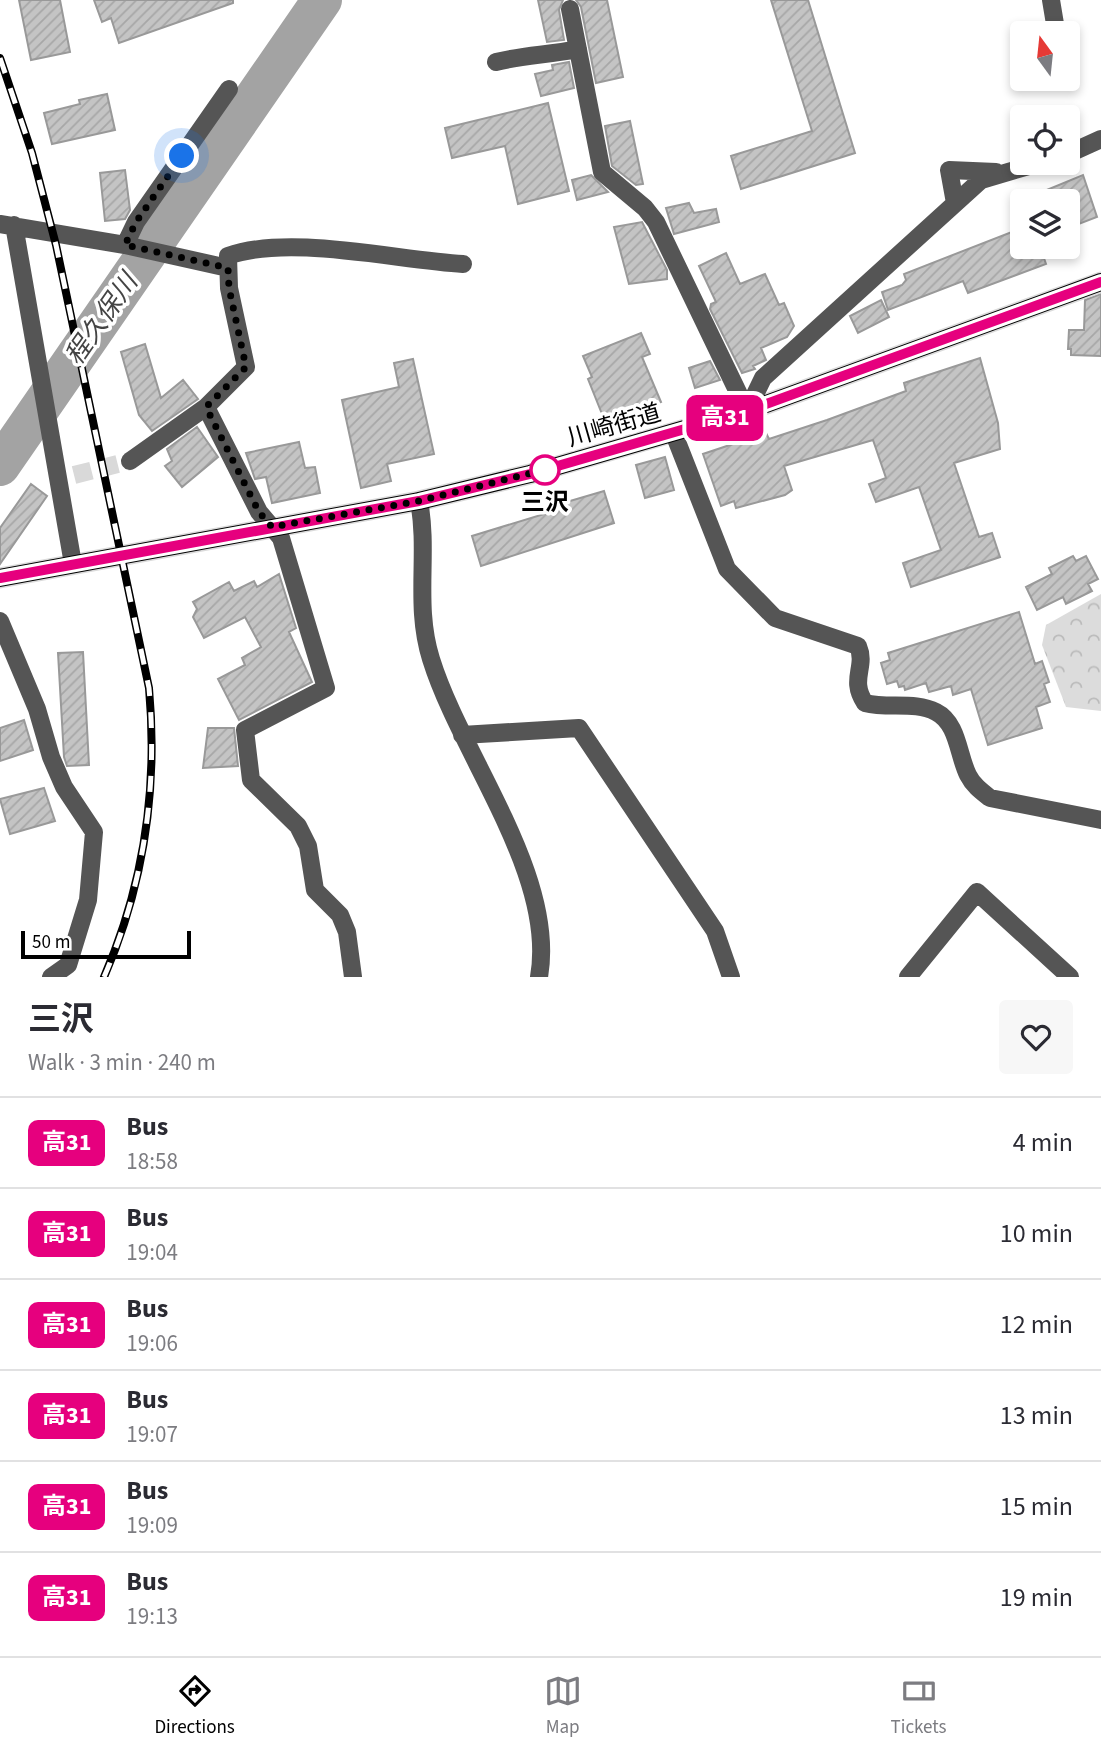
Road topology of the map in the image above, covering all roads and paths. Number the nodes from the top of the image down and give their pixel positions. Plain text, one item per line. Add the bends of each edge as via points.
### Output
1 (1051, 0) edge
2 (570, 9) dead end
3 (1054, 21) edge
4 (578, 49) junction
5 (496, 62) dead end
6 (229, 89) dead end
7 (1101, 139) edge
8 (1080, 149) edge
9 (1010, 170) edge
10 (1003, 172) junction
11 (955, 203) junction
12 (7, 225) edge
13 (125, 245) junction
14 (463, 264) dead end
15 (228, 268) junction
16 (1101, 282) edge
17 (206, 407) junction
18 (747, 411) junction
19 (674, 434) junction
20 (130, 461) tunnel mouth
21 (419, 501) junction
22 (272, 527) junction
23 (73, 564) junction
24 (0, 578) edge
25 (0, 621) edge
26 (462, 735) junction
27 (1101, 820) edge
28 (51, 977) edge
29 (353, 977) edge
30 (539, 977) edge
31 (731, 977) edge
32 (908, 977) edge
33 (1070, 977) edge

1 - 3 street
2 - 4 street
4 - 5 street
4 - 18 street via 602,172 656,222
6 - 13 street via 136,222
7 - 8 street
9 - 10 street
10 - 11 street via 981,180
10 - 11 street via 949,170
11 - 18 street via 763,379
12 - 13 street
12 - 23 street via 40,365 51,436 66,476
13 - 15 street
14 - 15 street via 364,252 250,248 228,256
15 - 17 street via 246,367
16 - 18 main road, 川崎街道
17 - 20 street
17 - 22 street via 259,512
18 - 19 main road, 川崎街道
19 - 21 main road, 川崎街道
19 - 27 street via 727,569 775,618 858,646 862,656 857,691 865,703 938,712 952,729 967,774 990,798
21 - 22 main road, 川崎街道
21 - 26 street via 424,526 422,619 430,658
22 - 23 main road, 川崎街道
22 - 29 street via 281,538 298,588 326,688 245,730 247,762 251,780 298,826 308,846 315,890 340,915 347,932
23 - 24 main road, 川崎街道
25 - 28 street via 64,787 94,832 88,900 68,964
26 - 30 street via 533,890 540,936
26 - 31 street via 579,728 715,932
32 - 33 street via 977,892

